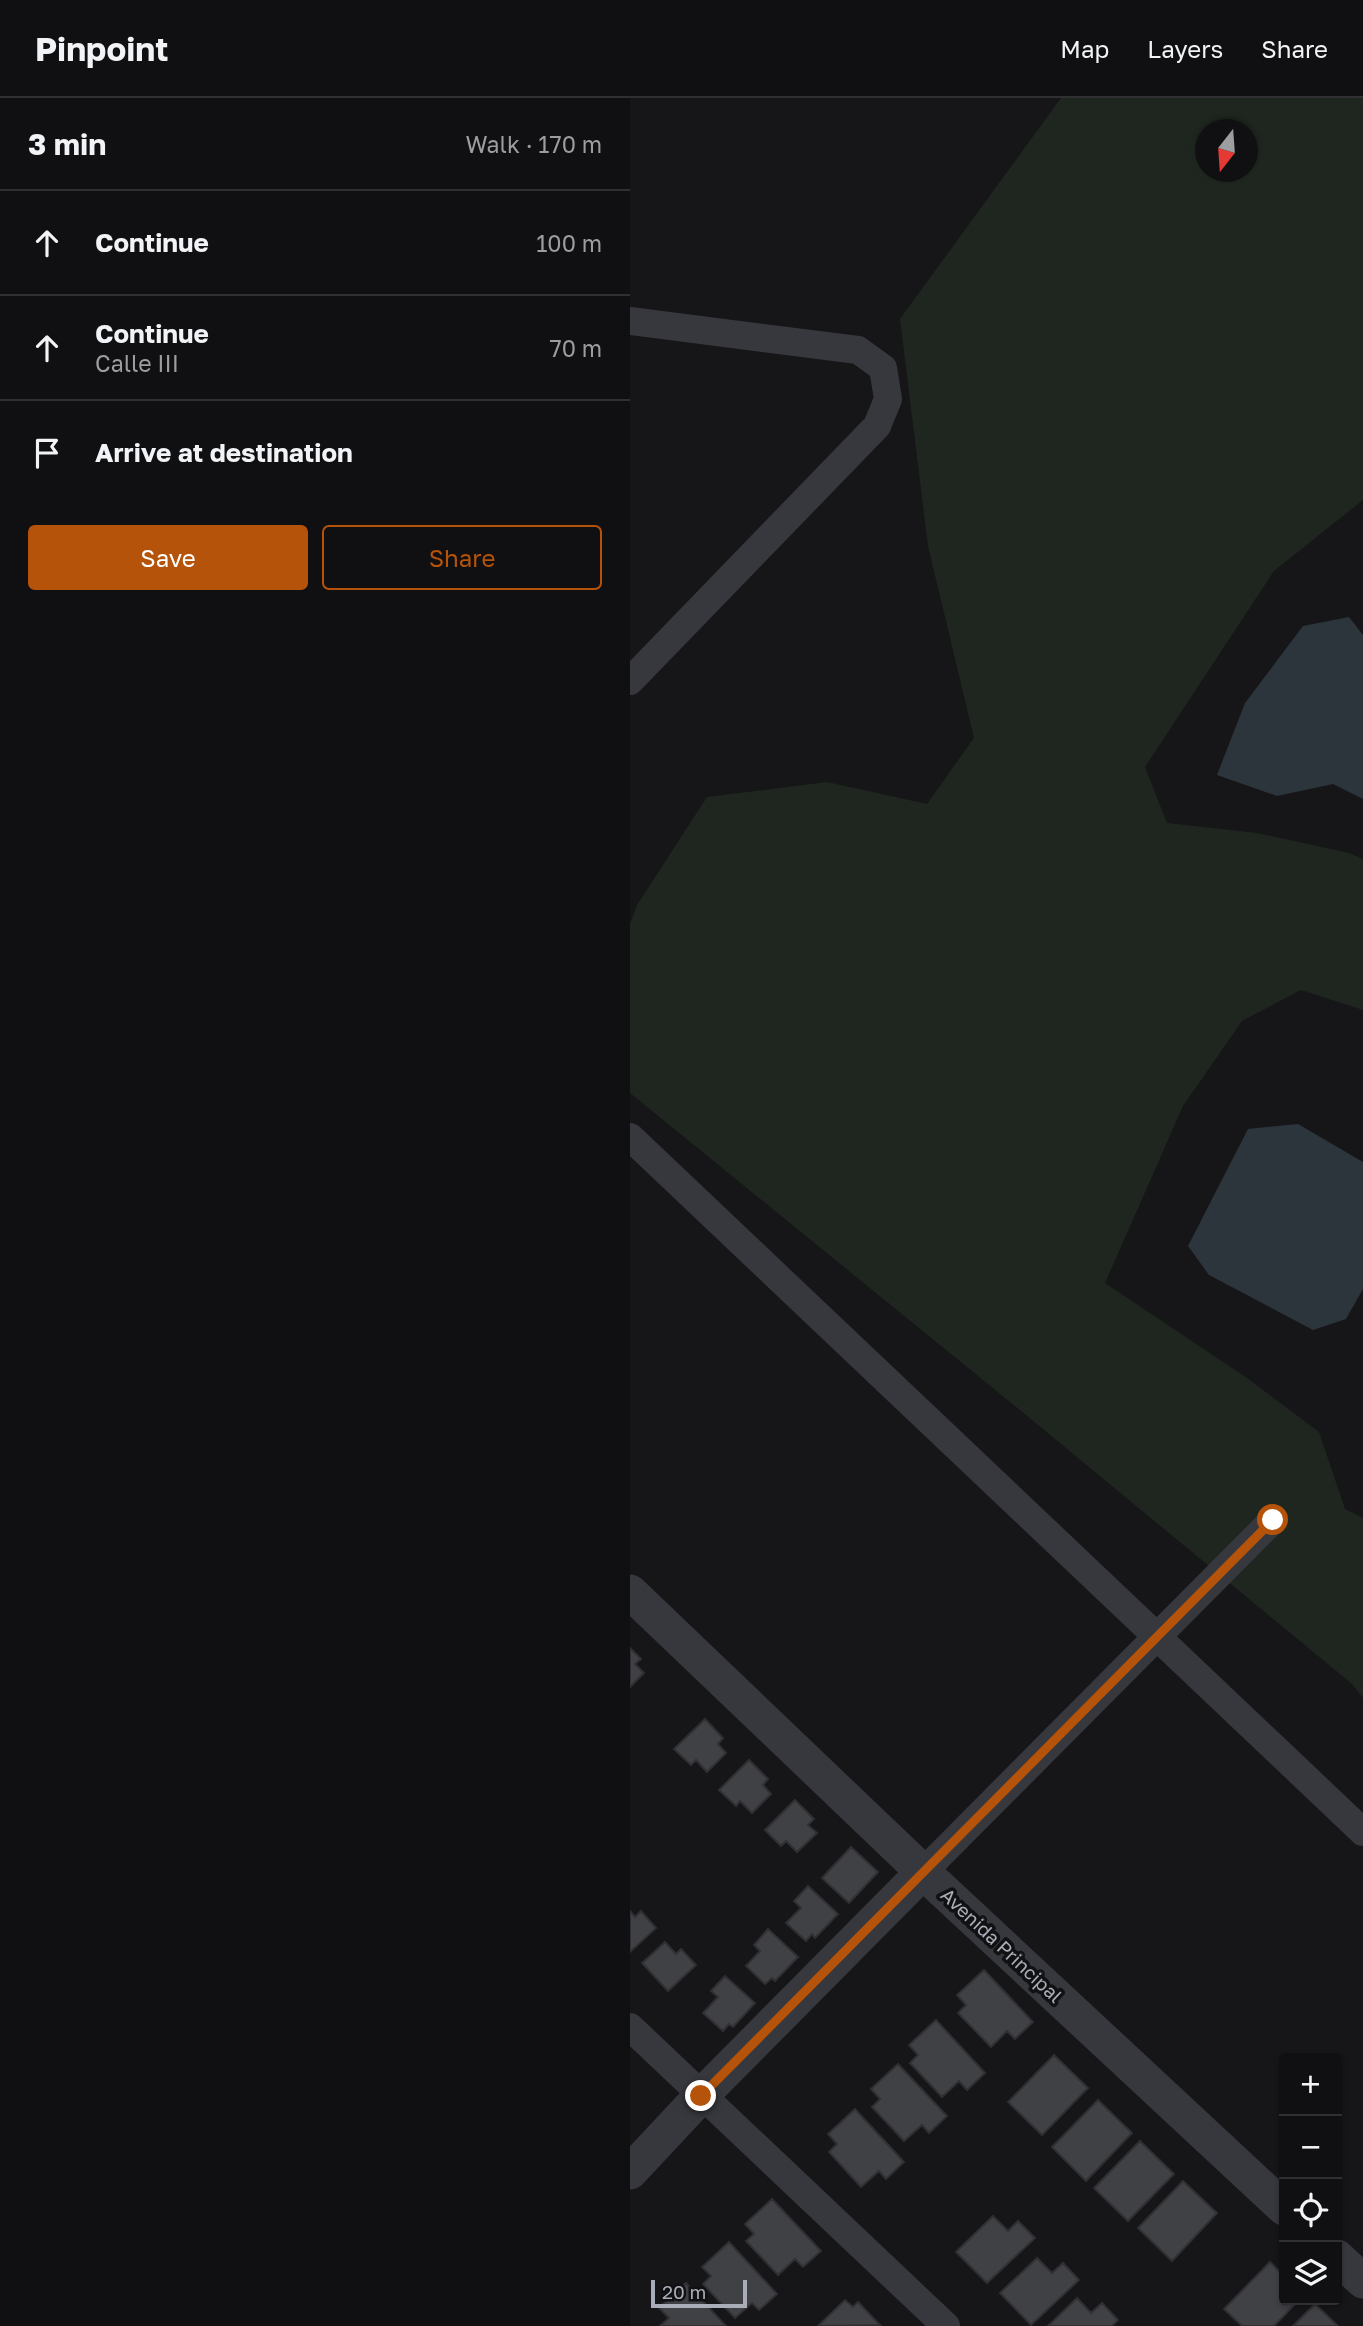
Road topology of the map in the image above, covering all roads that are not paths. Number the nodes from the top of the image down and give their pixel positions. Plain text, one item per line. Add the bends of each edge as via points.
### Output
1 (630, 321) edge
2 (630, 681) edge
3 (630, 1137) edge
4 (1273, 1520) dead end
5 (630, 1592) edge
6 (1156, 1636) junction
7 (1363, 1832) edge
8 (923, 1872) junction
9 (630, 2027) edge
10 (701, 2096) junction
11 (630, 2172) edge
12 (1279, 2203) edge
13 (1342, 2262) edge
14 (1363, 2281) edge
15 (946, 2326) edge

1 - 2 street via 858,350 883,368 888,399 877,426
3 - 6 street
4 - 6 street
5 - 8 street, Avenida Principal
6 - 7 street
6 - 8 street
8 - 10 street
8 - 12 street, Avenida Principal
9 - 10 street
10 - 11 street
10 - 15 street
13 - 14 street

